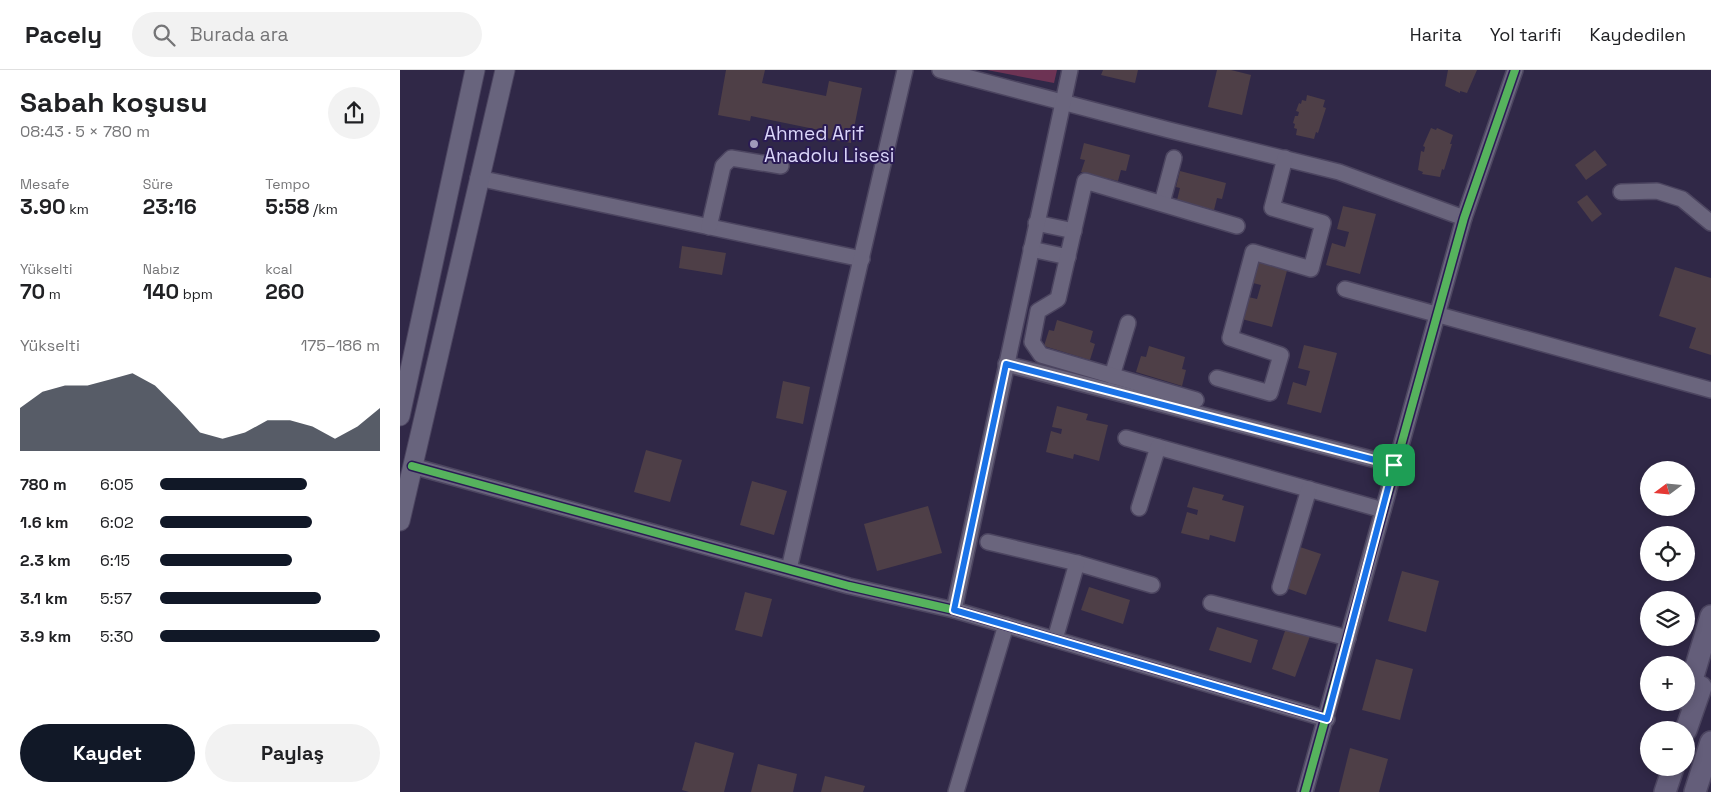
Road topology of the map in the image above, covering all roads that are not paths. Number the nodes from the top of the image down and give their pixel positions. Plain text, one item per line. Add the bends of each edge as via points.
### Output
1 (475, 70) edge
2 (505, 70) edge
3 (906, 70) edge
4 (940, 70) edge
5 (1070, 70) edge
6 (1515, 70) edge
7 (1062, 101) junction
8 (1174, 158) dead end
9 (1285, 158) junction
10 (781, 166) dead end
11 (478, 178) junction
12 (1621, 192) dead end
13 (1162, 204) junction
14 (1464, 218) junction
15 (1036, 223) junction
16 (1711, 223) edge
17 (1237, 226) dead end
18 (709, 227) junction
19 (1074, 231) junction
20 (1031, 249) junction
21 (1068, 257) junction
22 (862, 259) junction
23 (1345, 289) dead end
24 (1438, 316) junction
25 (1128, 323) dead end
26 (1006, 364) junction
27 (1112, 376) junction
28 (1217, 378) dead end
29 (1711, 390) edge
30 (1196, 400) dead end
31 (400, 416) edge
32 (1126, 438) dead end
33 (1158, 447) junction
34 (1394, 465) junction
35 (412, 466) junction
36 (1309, 489) junction
37 (1139, 508) dead end
38 (1382, 510) junction
39 (400, 521) edge
40 (988, 542) dead end
41 (1077, 563) junction
42 (790, 569) junction
43 (1152, 585) dead end
44 (1280, 587) dead end
45 (1211, 603) dead end
46 (954, 610) junction
47 (1711, 616) edge
48 (1006, 625) junction
49 (1348, 638) junction
50 (1055, 639) junction
51 (1711, 656) edge
52 (1695, 670) edge
53 (1327, 719) junction
54 (1689, 721) edge
55 (1711, 742) edge
56 (1711, 759) edge
57 (1669, 776) edge
58 (956, 792) edge
59 (1305, 792) edge
60 (1664, 792) edge
61 (1696, 792) edge

1 - 31 main road
2 - 11 main road
3 - 22 street
4 - 7 street
5 - 7 street
6 - 14 street
7 - 9 street
7 - 15 street
8 - 13 street
9 - 14 street via 1339,172
9 - 28 street via 1272,208 1323,223 1311,269 1253,252 1230,338 1281,355 1270,393
10 - 18 street via 731,158 723,166
11 - 18 street
11 - 35 main road
12 - 16 street via 1657,191 1682,199
13 - 17 street
13 - 19 street via 1085,181
14 - 24 street
15 - 19 street
15 - 20 street
18 - 22 street
19 - 21 street
20 - 21 street
20 - 26 street
21 - 27 street via 1058,299 1038,311 1032,342 1041,355
22 - 42 street
23 - 24 street
24 - 29 street
24 - 34 street
25 - 27 street
26 - 34 street
26 - 46 street
27 - 30 street
32 - 33 street
33 - 36 street
33 - 37 street
34 - 38 street
35 - 39 main road
35 - 42 street
36 - 38 street
36 - 44 street
38 - 49 street
40 - 41 street
41 - 43 street
41 - 50 street
42 - 46 street
45 - 49 street
46 - 48 street
47 - 52 highway
48 - 50 street
48 - 58 street
49 - 53 street
50 - 53 street
51 - 54 highway
53 - 59 street
55 - 61 highway
56 - 61 highway
57 - 60 highway

